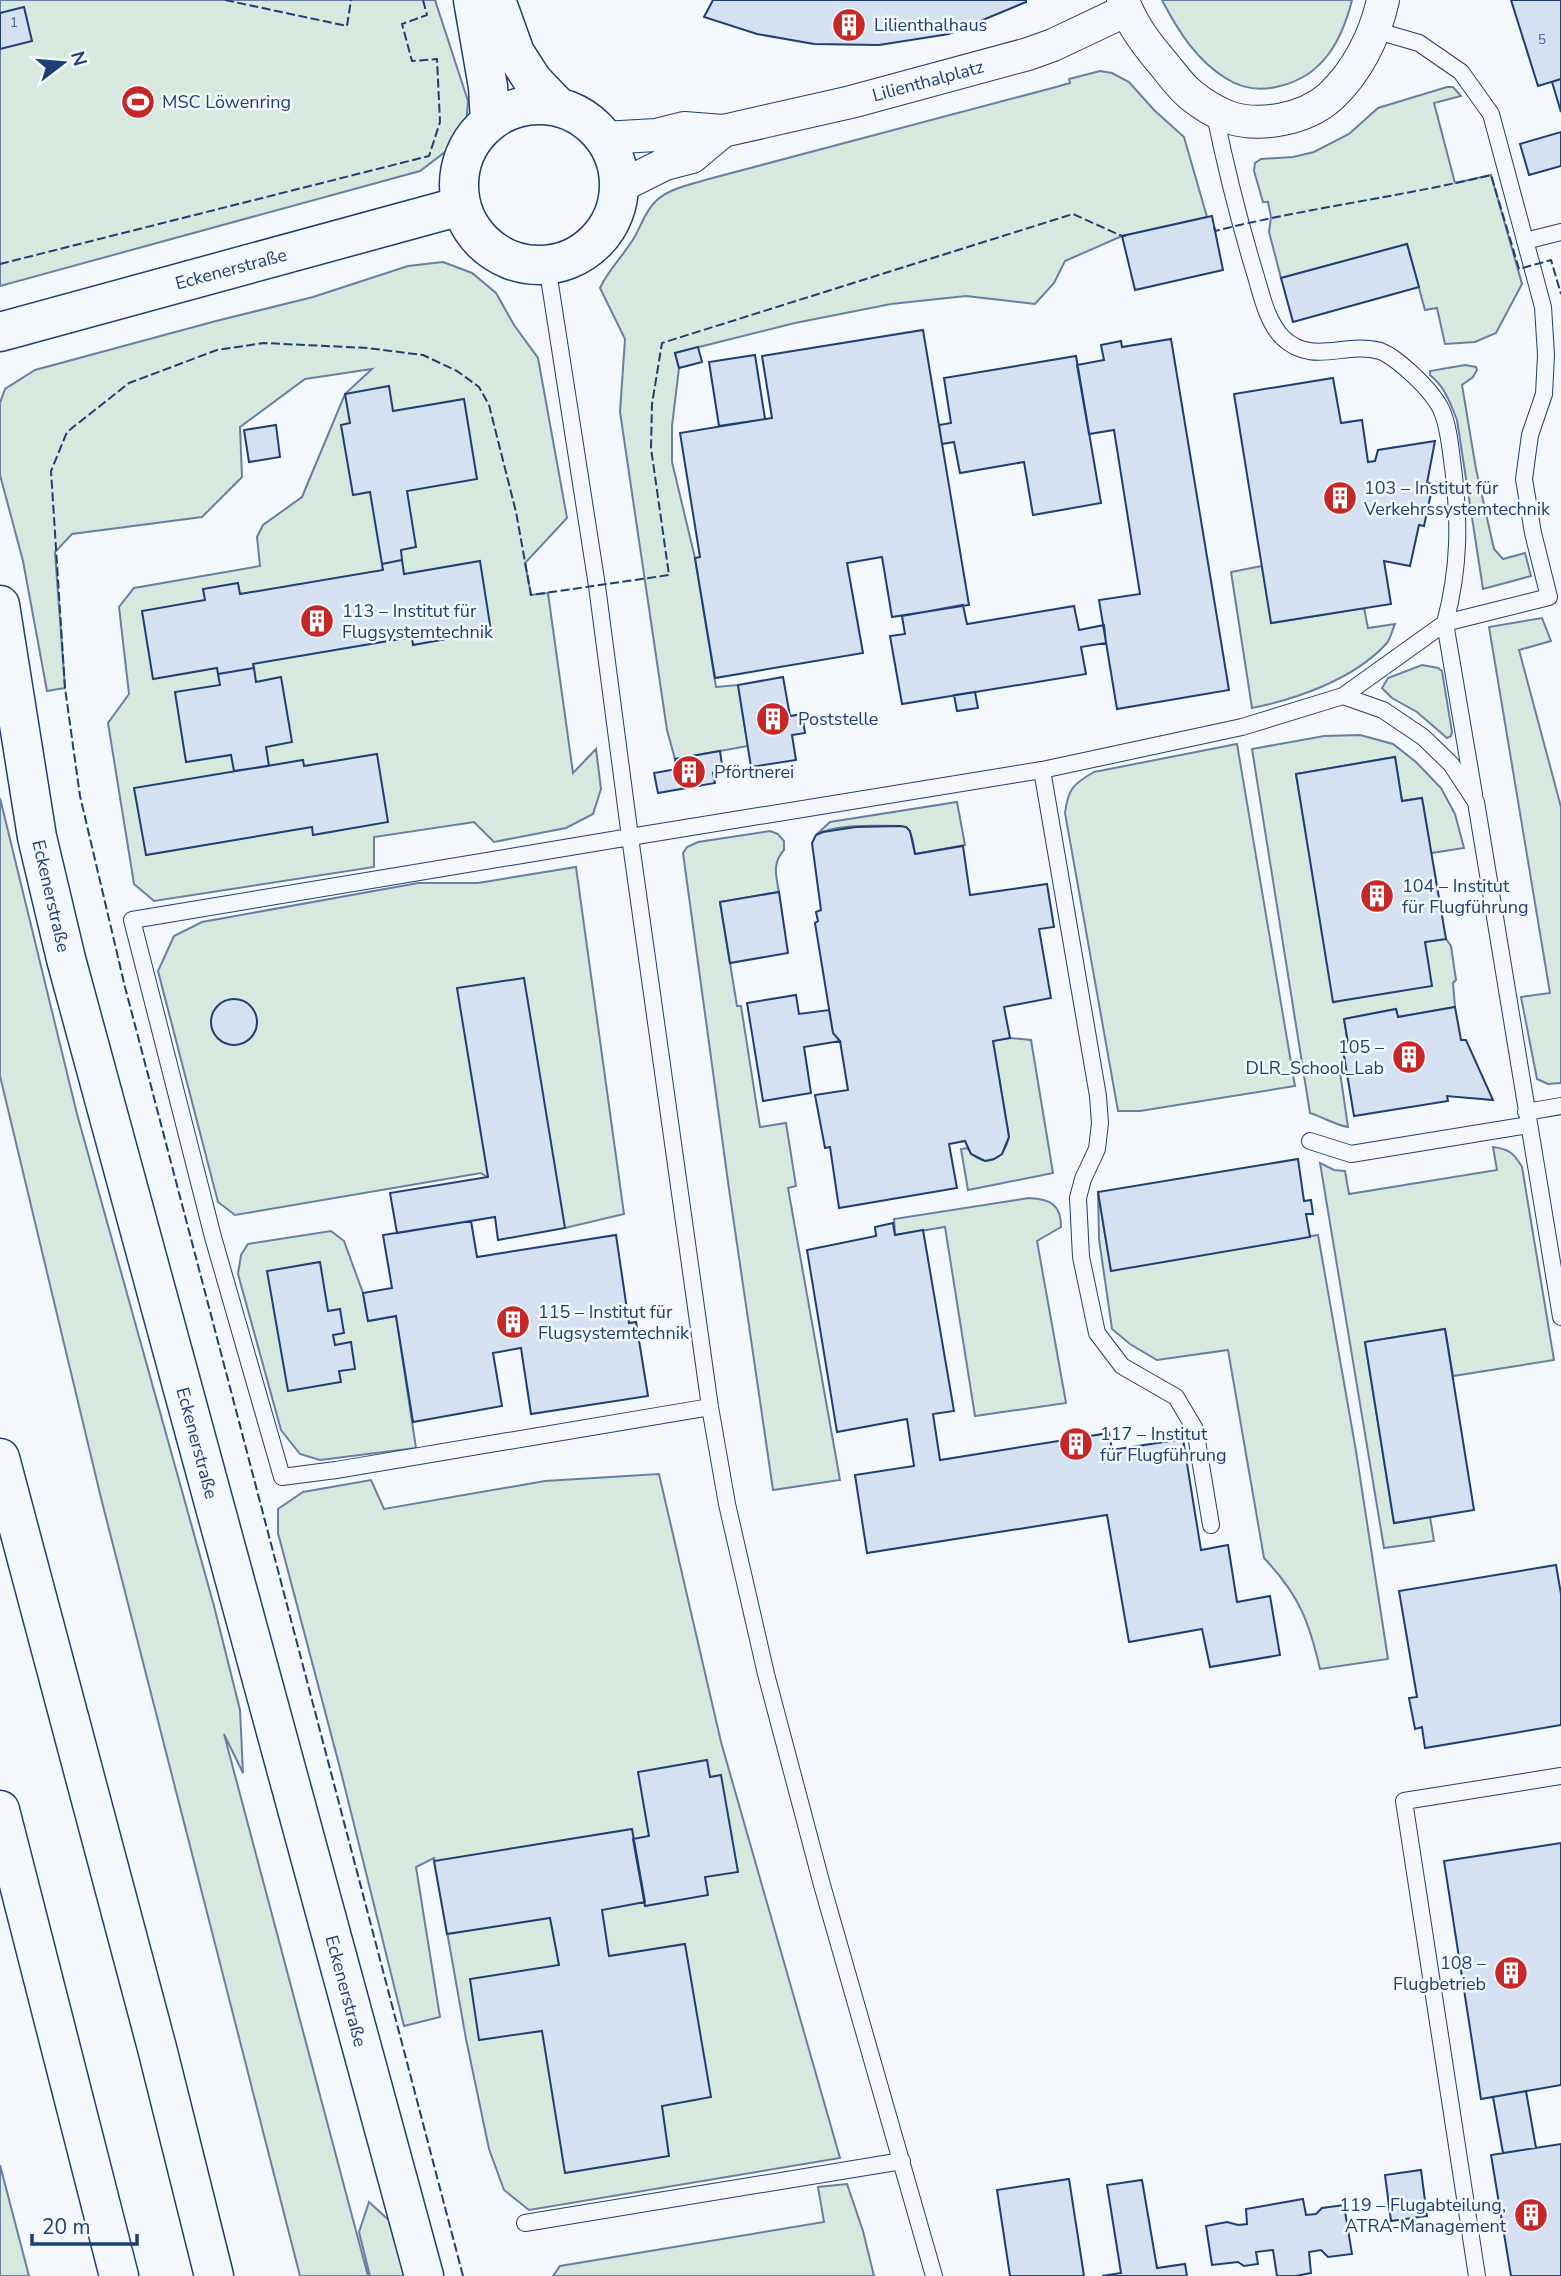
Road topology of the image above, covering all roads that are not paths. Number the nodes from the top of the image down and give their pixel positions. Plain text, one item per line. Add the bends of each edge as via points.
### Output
1 (473, 0) edge
2 (496, 0) edge
3 (1383, 0) edge
4 (1125, 5) edge
5 (1374, 30) junction
6 (558, 107) junction
7 (1214, 110) junction
8 (490, 122) junction
9 (723, 131) junction
10 (603, 138) junction
11 (619, 187) junction
12 (461, 206) junction
13 (1561, 232) edge
14 (1525, 241) junction
15 (547, 265) junction
16 (0, 332) edge
17 (0, 605) edge
18 (1445, 623) junction
19 (1343, 696) junction
20 (1042, 769) junction
21 (1476, 802) junction
22 (630, 837) junction
23 (1561, 1106) edge
24 (1527, 1119) junction
25 (1310, 1141) dead end
26 (1561, 1317) edge
27 (710, 1407) junction
28 (0, 1458) edge
29 (1211, 1525) dead end
30 (1561, 1776) edge
31 (0, 1810) edge
32 (902, 2161) junction
33 (525, 2223) dead end
34 (118, 2276) edge
35 (214, 2276) edge
36 (424, 2276) edge
37 (934, 2276) edge
38 (1477, 2276) edge

1 - 8 main road
2 - 6 main road via 515,53
3 - 5 street, Lilienthalplatz
4 - 7 street, Lilienthalplatz via 1146,44 1189,94
4 - 9 street, Lilienthalplatz via 1054,45 1028,54
5 - 7 street, Lilienthalplatz via 1345,81 1328,99 1306,112 1265,121
5 - 14 lane via 1419,43 1461,72 1491,114
6 - 8 main road via 515,108
6 - 10 main road via 583,118
7 - 18 lane via 1240,224 1270,318 1282,337 1299,349 1321,354 1354,348 1381,351 1422,383 1440,408 1450,440 1457,494 1454,591
8 - 12 main road via 463,160
9 - 10 street, Lilienthalplatz via 684,128 656,135
9 - 11 street, Lilienthalplatz via 692,157 665,164
10 - 11 main road via 615,161
11 - 15 main road via 613,215 598,239 566,261
12 - 15 main road via 487,247 515,262
12 - 16 main road, Eckenerstraße
13 - 14 lane
14 - 18 lane via 1543,307 1546,355 1544,394 1530,435 1524,479 1549,597
15 - 22 lane
17 - 36 main road, Eckenerstraße via 37,837 66,959
18 - 19 lane
18 - 21 lane
19 - 20 lane via 1242,727
19 - 21 lane via 1383,710 1423,737 1451,764
20 - 22 lane
20 - 29 lane via 1098,1096 1097,1149 1078,1198 1081,1257 1097,1332 1122,1366 1176,1397 1195,1429
21 - 24 lane
22 - 27 lane
22 - 27 lane via 132,920 282,1477
23 - 24 lane
24 - 25 lane via 1351,1154
24 - 26 lane
27 - 32 lane via 766,1674
28 - 35 main road
30 - 38 lane via 1404,1801
31 - 34 main road
32 - 33 lane
32 - 37 lane

